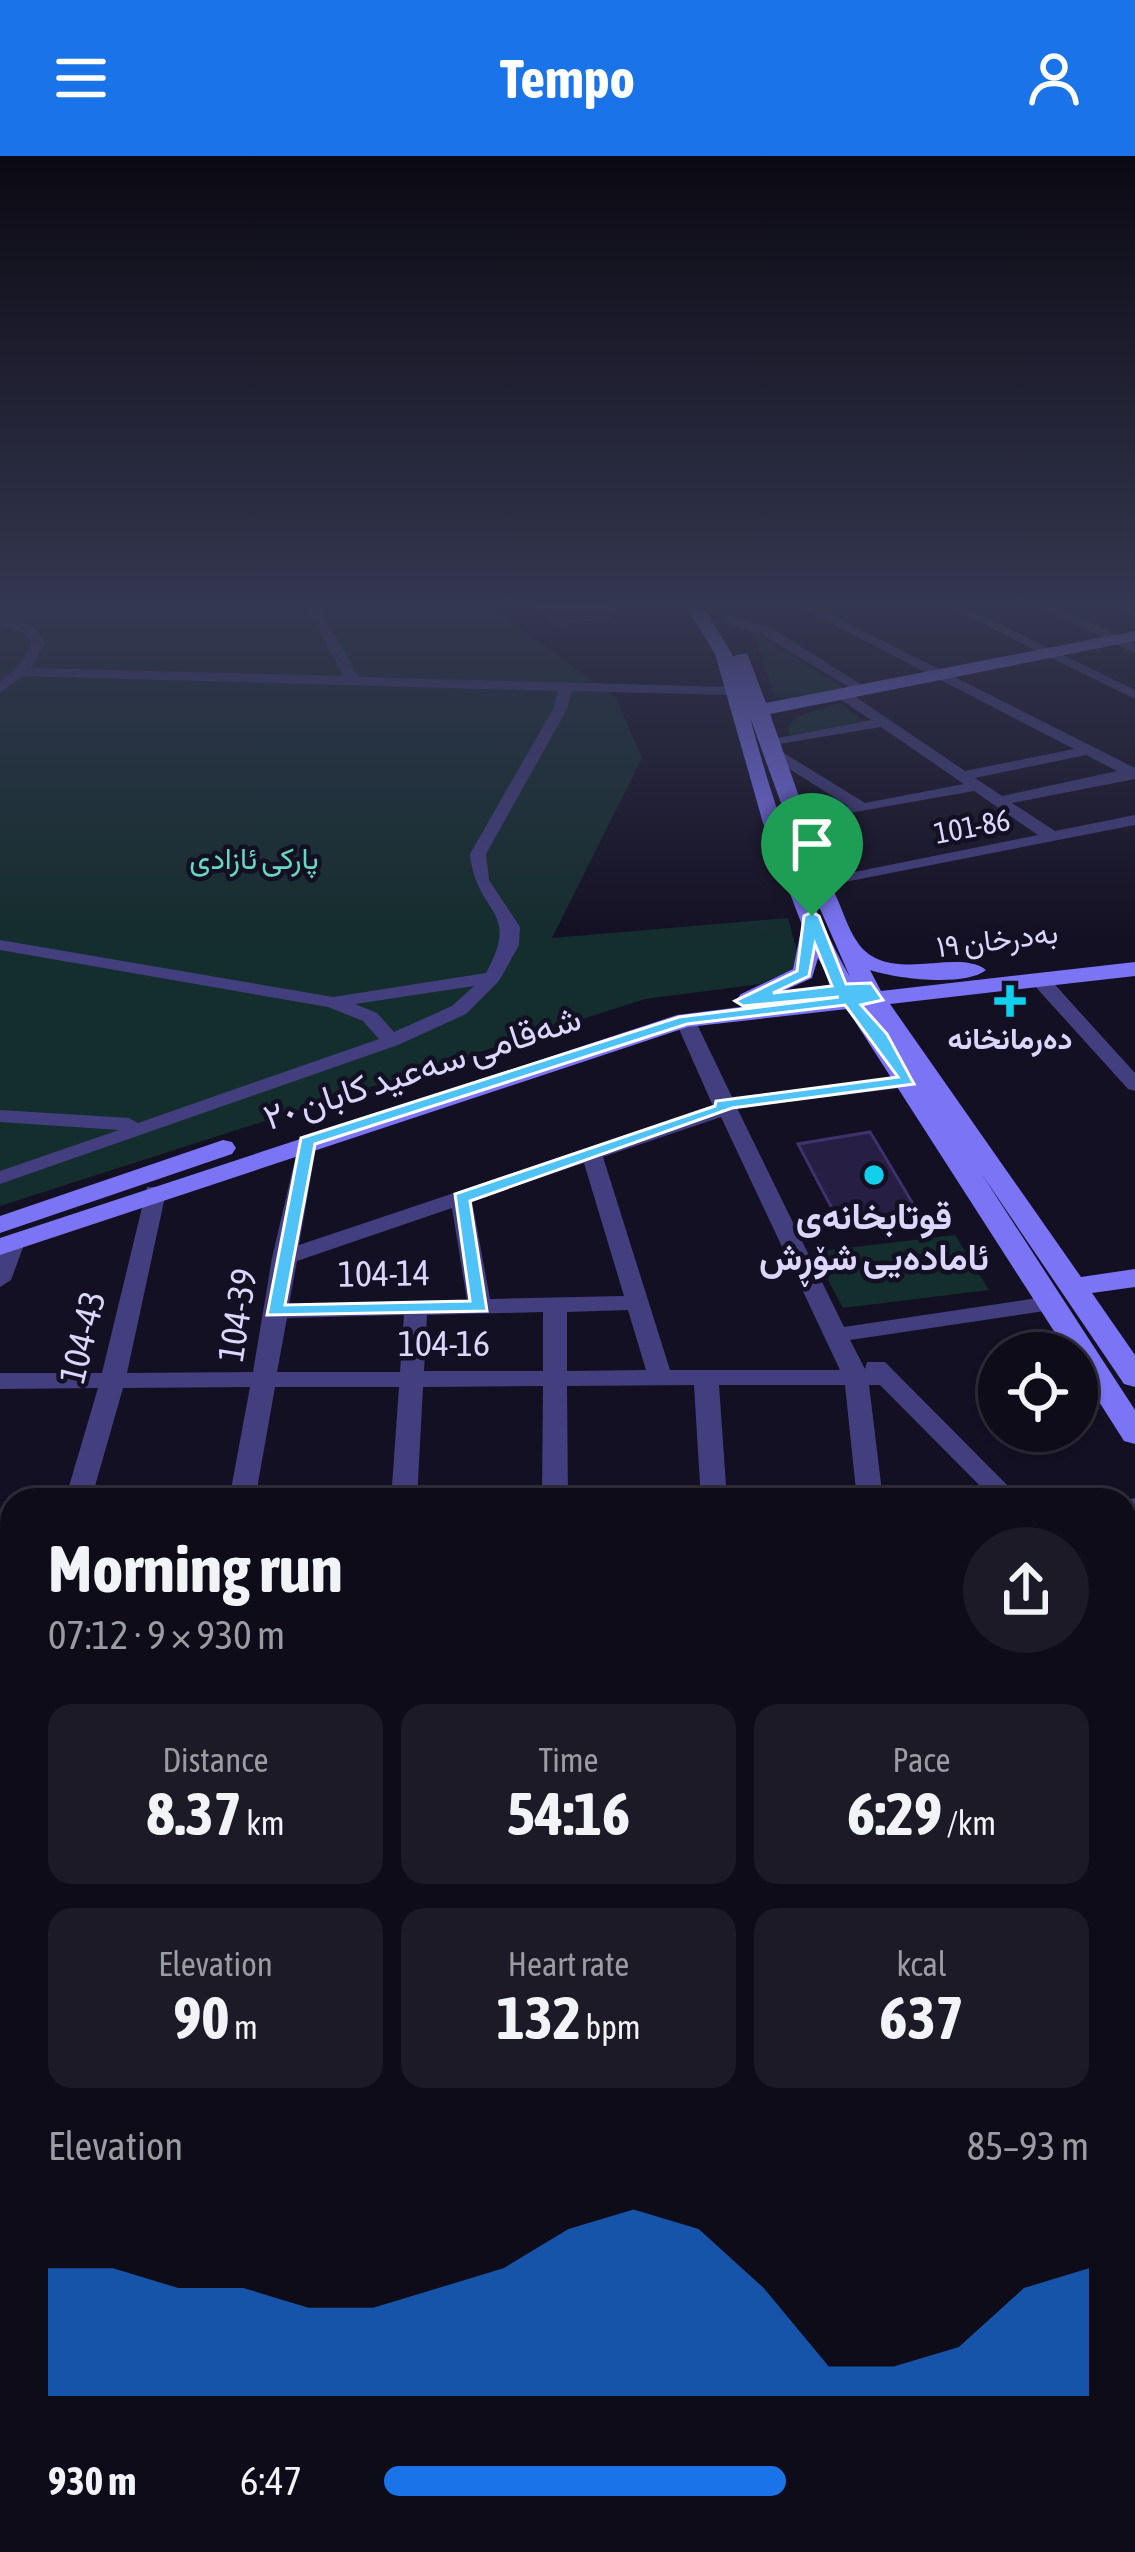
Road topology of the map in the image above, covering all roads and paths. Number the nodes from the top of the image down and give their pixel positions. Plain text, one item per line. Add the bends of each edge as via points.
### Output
1 (555, 718) edge
2 (752, 718) edge
3 (754, 718) edge
4 (877, 718) edge
5 (1022, 718) edge
6 (883, 722) junction
7 (773, 748) junction
8 (1090, 750) junction
9 (1133, 773) edge
10 (969, 781) junction
11 (998, 800) junction
12 (862, 808) junction
13 (798, 820) junction
14 (1135, 820) edge
15 (1052, 837) junction
16 (820, 884) junction
17 (812, 916) junction
18 (845, 944) junction
19 (0, 945) edge
20 (1135, 952) edge
21 (1135, 969) edge
22 (993, 970) junction
23 (493, 976) junction
24 (1040, 980) junction
25 (925, 993) junction
26 (858, 994) junction
27 (332, 1002) junction
28 (736, 1007) junction
29 (685, 1020) junction
30 (879, 1034) junction
31 (391, 1041) junction
32 (909, 1042) junction
33 (908, 1081) junction
34 (1135, 1085) edge
35 (723, 1106) junction
36 (0, 1116) edge
37 (159, 1122) junction
38 (307, 1142) junction
39 (592, 1154) junction
40 (3, 1168) edge
41 (155, 1192) junction
42 (461, 1198) junction
43 (5, 1238) edge
44 (283, 1258) junction
45 (1135, 1278) edge
46 (0, 1280) edge
47 (1082, 1294) junction
48 (1135, 1295) edge
49 (1051, 1303) junction
50 (640, 1304) junction
51 (555, 1305) junction
52 (480, 1307) junction
53 (416, 1308) junction
54 (274, 1311) junction
55 (838, 1335) junction
56 (853, 1371) junction
57 (887, 1377) junction
58 (1135, 1377) edge
59 (706, 1378) junction
60 (413, 1379) junction
61 (556, 1379) junction
62 (661, 1379) junction
63 (113, 1380) junction
64 (263, 1380) junction
65 (0, 1381) edge
66 (1135, 1434) edge
67 (82, 1488) edge
68 (244, 1488) edge
69 (405, 1488) edge
70 (555, 1488) edge
71 (713, 1488) edge
72 (869, 1488) edge
73 (997, 1488) edge

1 - 23 street via 478,854 481,880 511,927
2 - 17 main road
3 - 7 main road
4 - 6 street
5 - 8 street
6 - 7 street
6 - 10 street
7 - 12 street
7 - 13 main road
8 - 9 street
8 - 10 street
9 - 11 street
10 - 11 street
10 - 12 street
11 - 15 street
12 - 13 street
13 - 16 main road
14 - 15 street, 101-86
15 - 16 street, 101-86
16 - 18 main road
17 - 26 main road
17 - 28 main road via 804,973
18 - 22 main road via 865,962 896,970
18 - 26 main road
19 - 27 street
20 - 22 main road, بەدرخان ١٩
21 - 24 main road, بەدرخان ١٩
22 - 26 main road, بەدرخان ١٩
23 - 27 street
23 - 31 street via 459,1010
24 - 25 main road, بەدرخان ١٩
24 - 34 street
25 - 26 main road, بەدرخان ١٩
25 - 32 main road via 896,1004
26 - 28 main road, شەقامی سەعید کابان ٢٠
26 - 30 main road
26 - 32 main road
27 - 31 street via 370,1017
28 - 29 main road, شەقامی سەعید کابان ٢٠
28 - 30 main road via 821,1010
28 - 43 main road, شەقامی سەعید کابان ٢٠ via 632,1022 111,1183
29 - 35 street
29 - 38 main road, شەقامی سەعید کابان ٢٠
30 - 33 main road
31 - 37 street
32 - 47 main road
33 - 35 street
33 - 49 main road
35 - 39 street
35 - 55 street
36 - 37 street
37 - 40 street
38 - 41 main road, شەقامی سەعید کابان ٢٠
38 - 44 street, 104-39
39 - 42 street
39 - 50 street
41 - 43 main road, شەقامی سەعید کابان ٢٠
41 - 63 street, 104-43
42 - 44 street
42 - 52 street
43 - 46 street
44 - 54 street, 104-39
45 - 47 main road
47 - 48 main road
47 - 58 main road
49 - 55 street
49 - 66 main road
50 - 51 street, 104-14
50 - 62 street
51 - 52 street, 104-14
51 - 61 street
52 - 53 street, 104-14
53 - 54 street, 104-14
53 - 60 street
54 - 64 street, 104-39
55 - 56 street
55 - 57 street
56 - 57 street, 104-16
56 - 59 street, 104-16
56 - 72 street
57 - 73 street
59 - 62 street, 104-16
59 - 71 street
60 - 61 street, 104-16
60 - 64 street, 104-16
60 - 69 street
61 - 62 street, 104-16
61 - 70 street
63 - 64 street, 104-16
63 - 65 street, 104-16
63 - 67 street, 104-43
64 - 68 street, 104-39

